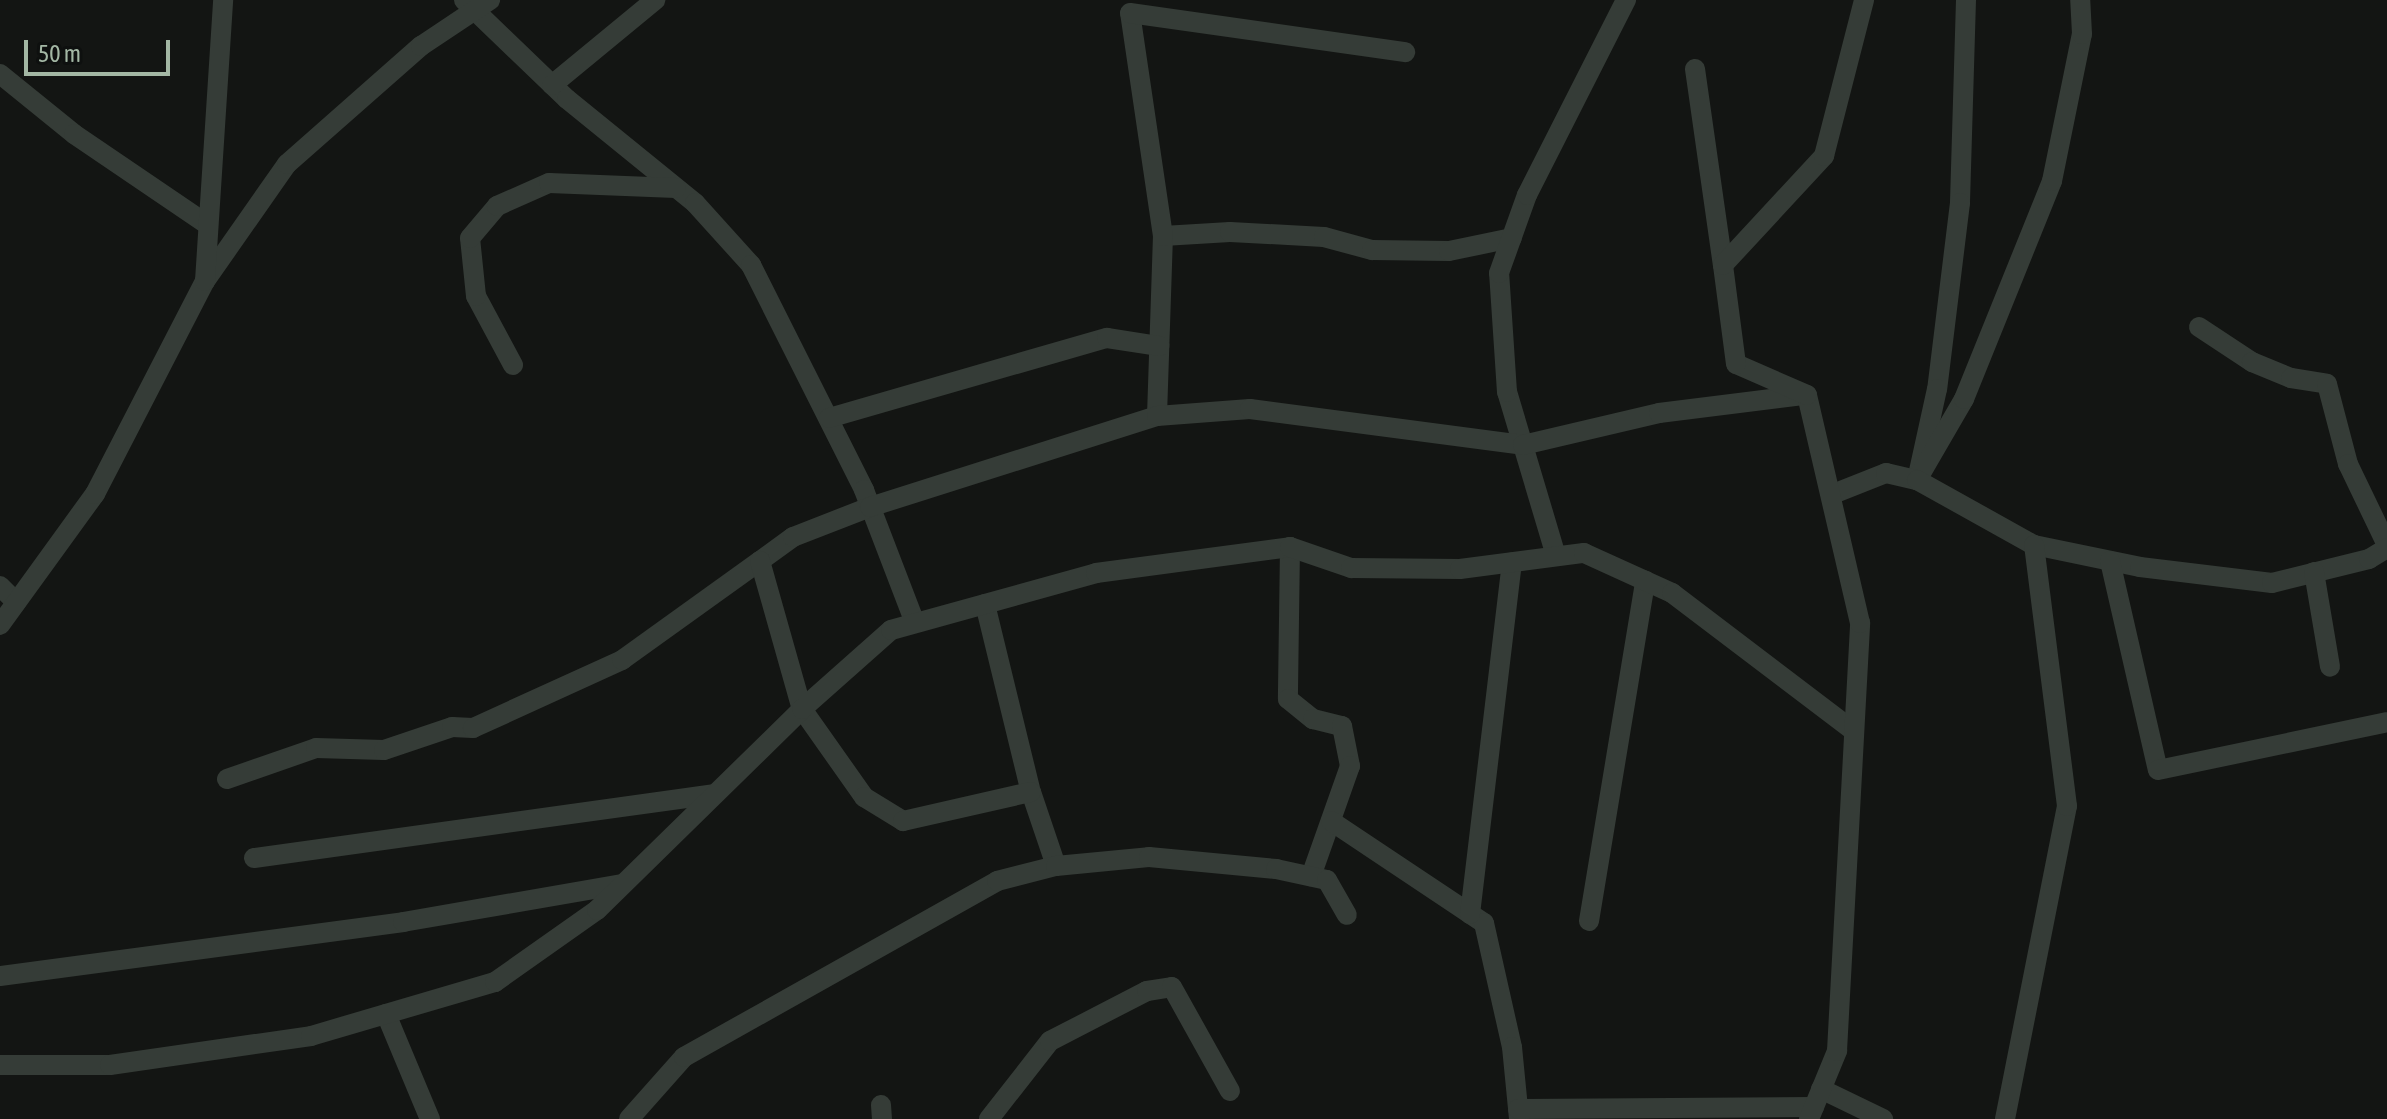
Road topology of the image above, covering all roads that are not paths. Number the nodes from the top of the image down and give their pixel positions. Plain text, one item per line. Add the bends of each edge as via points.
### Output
1 (223, 0) edge
2 (655, 0) edge
3 (1626, 0) edge
4 (1864, 0) edge
5 (1966, 0) edge
6 (2080, 0) edge
7 (476, 4) edge
8 (1405, 52) dead end
9 (1695, 69) dead end
10 (0, 74) edge
11 (552, 85) junction
12 (676, 188) junction
13 (208, 225) junction
14 (1163, 236) junction
15 (1512, 238) junction
16 (1723, 265) junction
17 (205, 281) junction
18 (2199, 327) dead end
19 (1159, 346) junction
20 (513, 365) dead end
21 (1807, 395) junction
22 (1157, 416) junction
23 (829, 418) junction
24 (1523, 445) junction
25 (1917, 480) junction
26 (1833, 494) junction
27 (870, 507) junction
28 (2034, 545) junction
29 (1290, 547) junction
30 (2387, 547) edge
31 (1556, 556) junction
32 (760, 561) junction
33 (2110, 561) junction
34 (1512, 562) junction
35 (2314, 572) junction
36 (1645, 581) junction
37 (0, 586) edge
38 (16, 602) junction
39 (985, 604) junction
40 (915, 623) junction
41 (0, 625) edge
42 (2330, 667) dead end
43 (802, 709) junction
44 (2387, 722) edge
45 (1854, 731) junction
46 (227, 779) dead end
47 (1031, 792) junction
48 (714, 794) junction
49 (1331, 821) junction
50 (254, 858) dead end
51 (1056, 866) junction
52 (1311, 876) junction
53 (622, 884) junction
54 (1470, 914) junction
55 (1347, 915) dead end
56 (1589, 921) dead end
57 (0, 976) edge
58 (386, 1014) junction
59 (0, 1065) edge
60 (1230, 1091) dead end
61 (1815, 1105) edge
62 (1518, 1114) edge
63 (430, 1119) edge
64 (629, 1119) edge
65 (989, 1119) edge
66 (1883, 1119) edge
67 (2005, 1119) edge

1 - 13 street
2 - 11 street
3 - 15 street via 1527,195
4 - 16 street via 1824,156
5 - 25 street via 1960,203 1937,389
6 - 25 street via 2082,34 2052,181 1964,399
7 - 11 street
7 - 17 street via 287,164
8 - 14 street via 1130,13
9 - 16 street
10 - 13 street via 74,134
11 - 12 street
12 - 20 street via 549,183 497,206 470,238 476,296
12 - 23 street via 751,265
13 - 17 street
14 - 15 street via 1230,232 1324,237 1372,250 1449,251
14 - 19 street
15 - 24 street via 1499,273 1507,392
16 - 21 street via 1736,364
17 - 38 street via 95,494
18 - 30 street via 2252,362 2291,378 2327,384 2348,464
19 - 22 street
19 - 23 street via 1107,338
21 - 24 street via 1659,413
21 - 26 street
22 - 24 street via 1250,409
22 - 27 street
23 - 27 street
24 - 31 street
25 - 26 street via 1886,473
25 - 28 street
26 - 45 street via 1860,623
27 - 32 street via 793,537
27 - 40 street
28 - 33 street
28 - 67 street via 2067,806
29 - 34 street via 1351,568 1460,569
29 - 39 street via 1096,573
29 - 49 street via 1288,699 1313,719 1342,726 1350,766
30 - 35 street via 2369,559
31 - 34 street
31 - 36 street via 1584,553
32 - 43 street
32 - 46 street via 622,660 473,728 452,727 384,750 316,748
33 - 35 street via 2272,583
33 - 44 street via 2158,770
34 - 54 street
35 - 42 street
36 - 45 street via 1672,593
36 - 56 street
37 - 38 street
38 - 41 street
39 - 40 street
39 - 47 street
40 - 43 street via 891,630
43 - 47 street via 864,797 903,821
43 - 48 street
45 - 61 street via 1837,1051
47 - 51 street
48 - 50 street
48 - 53 street
49 - 52 street
49 - 54 street
51 - 52 street via 1149,857
51 - 64 street via 997,881 684,1057
52 - 55 street via 1327,880
53 - 57 street via 403,922
53 - 58 street via 597,910 495,982
54 - 62 street via 1484,923 1497,966
58 - 59 street via 311,1036 110,1065
58 - 63 street
60 - 65 street via 1172,987 1147,991 1050,1041
61 - 62 street
61 - 66 street

